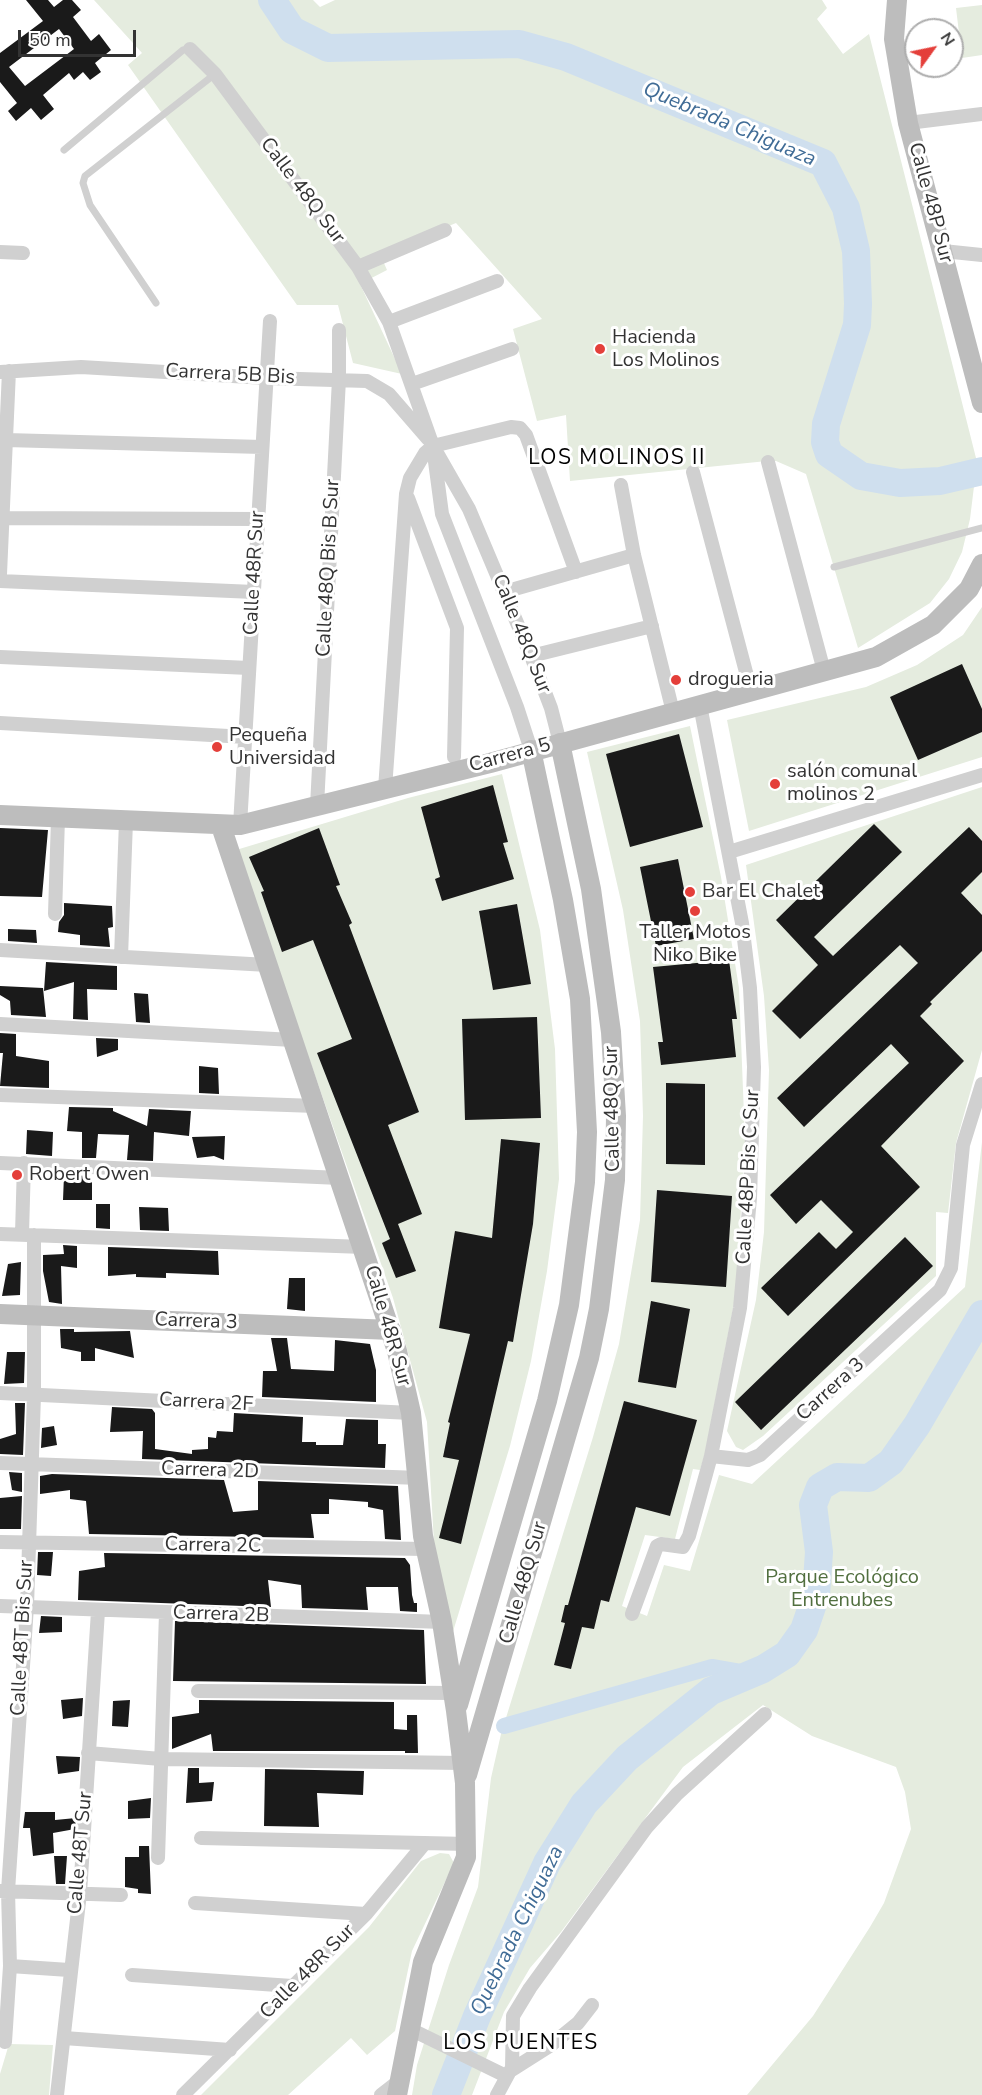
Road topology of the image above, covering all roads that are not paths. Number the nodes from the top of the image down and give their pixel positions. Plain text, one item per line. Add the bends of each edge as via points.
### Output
1 (897, 0) edge
2 (190, 49) joint
3 (215, 74) junction
4 (982, 114) edge
5 (908, 123) junction
6 (64, 150) dead end
7 (445, 230) dead end
8 (943, 251) junction
9 (0, 252) edge
10 (23, 253) dead end
11 (982, 255) edge
12 (358, 267) junction
13 (497, 281) dead end
14 (156, 303) dead end
15 (270, 321) dead end
16 (389, 322) junction
17 (339, 330) dead end
18 (512, 349) dead end
19 (4, 371) edge
20 (266, 378) junction
21 (339, 379) junction
22 (412, 384) junction
23 (982, 403) edge
24 (6, 440) junction
25 (434, 446) junction
26 (262, 447) junction
27 (768, 462) dead end
28 (693, 472) dead end
29 (621, 485) dead end
30 (406, 494) junction
31 (1, 518) edge
32 (258, 519) junction
33 (982, 528) edge
34 (634, 555) junction
35 (834, 567) dead end
36 (981, 567) edge
37 (576, 572) junction
38 (0, 574) edge
39 (0, 581) edge
40 (254, 592) junction
41 (504, 592) junction
42 (652, 626) junction
43 (531, 656) junction
44 (0, 657) edge
45 (249, 668) junction
46 (824, 671) junction
47 (751, 691) junction
48 (700, 705) junction
49 (674, 712) junction
50 (0, 723) edge
51 (246, 737) junction
52 (560, 743) junction
53 (531, 750) junction
54 (454, 757) dead end
55 (982, 775) edge
56 (385, 789) junction
57 (316, 806) junction
58 (0, 815) edge
59 (58, 818) junction
60 (126, 821) junction
61 (231, 826) junction
62 (729, 852) junction
63 (55, 914) dead end
64 (0, 950) edge
65 (120, 957) junction
66 (268, 965) junction
67 (0, 1024) edge
68 (293, 1040) junction
69 (982, 1084) edge
70 (0, 1095) edge
71 (316, 1106) junction
72 (0, 1163) edge
73 (24, 1163) junction
74 (340, 1178) junction
75 (0, 1234) edge
76 (28, 1234) junction
77 (364, 1247) junction
78 (0, 1314) edge
79 (32, 1315) junction
80 (391, 1330) junction
81 (0, 1393) edge
82 (34, 1395) junction
83 (411, 1413) junction
84 (711, 1456) junction
85 (0, 1463) edge
86 (32, 1464) junction
87 (420, 1478) junction
88 (0, 1542) edge
89 (28, 1542) junction
90 (426, 1549) junction
91 (0, 1606) edge
92 (27, 1606) junction
93 (98, 1611) junction
94 (166, 1613) junction
95 (632, 1614) dead end
96 (442, 1622) junction
97 (198, 1691) dead end
98 (455, 1702) junction
99 (765, 1714) dead end
100 (88, 1753) junction
101 (161, 1759) junction
102 (463, 1763) junction
103 (465, 1783) junction
104 (201, 1838) dead end
105 (425, 1843) junction
106 (468, 1844) junction
107 (158, 1858) dead end
108 (4, 1891) edge
109 (80, 1893) junction
110 (121, 1895) dead end
111 (195, 1903) dead end
112 (366, 1914) junction
113 (10, 1966) junction
114 (69, 1970) junction
115 (132, 1975) dead end
116 (292, 1986) junction
117 (592, 2005) dead end
118 (408, 2028) junction
119 (64, 2038) junction
120 (5, 2042) dead end
121 (230, 2050) junction
122 (509, 2073) junction
123 (398, 2088) edge
124 (57, 2095) edge
125 (183, 2095) edge
126 (381, 2095) edge
127 (497, 2095) edge

1 - 5 main road, Calle 48P Sur via 894,39
2 - 3 street, Calle 48Q Sur
2 - 6 lane via 183,50
3 - 12 street, Calle 48Q Sur
3 - 14 lane via 85,176 90,205
4 - 5 street
5 - 8 main road, Calle 48P Sur
7 - 12 street
8 - 11 street
8 - 23 main road, Calle 48P Sur
9 - 10 street
12 - 16 street, Calle 48Q Sur
13 - 16 street
15 - 20 street, Calle 48R Sur
16 - 22 street, Calle 48Q Sur
17 - 21 street, Calle 48Q Bis B Sur
18 - 22 street
19 - 20 street, Carrera 5B Bis via 81,367
19 - 24 street
20 - 21 street, Carrera 5B Bis
20 - 26 street, Calle 48R Sur
21 - 25 street, Carrera 5B Bis via 378,385
21 - 57 street, Calle 48Q Bis B Sur
22 - 25 street, Calle 48Q Sur
24 - 26 street
24 - 31 street
25 - 30 street via 417,464
25 - 37 street via 520,428 530,445
25 - 41 street, Calle 48Q Sur via 469,509
25 - 53 street, Calle 48Q Sur via 442,514
26 - 32 street, Calle 48R Sur
27 - 46 street
28 - 47 street
29 - 34 street
30 - 54 street via 457,628
30 - 56 street
31 - 32 street
31 - 38 street
32 - 40 street, Calle 48R Sur
33 - 35 lane
34 - 37 street
34 - 42 street
36 - 46 main road, Carrera 5 via 954,606 915,637 876,657
37 - 41 street
39 - 40 street
40 - 45 street, Calle 48R Sur
41 - 43 street, Calle 48Q Sur
42 - 43 street
42 - 49 street
43 - 52 street, Calle 48Q Sur
44 - 45 street
45 - 51 street, Calle 48R Sur
46 - 47 main road, Carrera 5
47 - 48 main road, Carrera 5
48 - 49 main road, Carrera 5
48 - 62 street, Calle 48P Bis C Sur
49 - 52 main road, Carrera 5
50 - 51 street
51 - 61 street, Calle 48R Sur
52 - 53 main road, Carrera 5
52 - 103 main road, Calle 48Q Sur via 591,889 609,1012 616,1116 615,1180 589,1358
53 - 56 main road, Carrera 5
53 - 98 main road, Calle 48Q Sur via 580,999 587,1132 585,1182 569,1305 547,1401
55 - 62 street
56 - 57 main road, Carrera 5
57 - 61 main road, Carrera 5
58 - 59 main road, Carrera 5
59 - 60 main road, Carrera 5
59 - 63 street
60 - 61 main road, Carrera 5
60 - 65 street
61 - 66 main road, Calle 48R Sur
62 - 84 street, Calle 48P Bis C Sur via 750,988 753,1115 742,1288
64 - 65 street
65 - 66 street
66 - 68 main road, Calle 48R Sur
67 - 68 street
68 - 71 main road, Calle 48R Sur
69 - 84 street, Carrera 3 via 963,1145 951,1268 940,1290 760,1455 747,1460
70 - 71 street
71 - 74 main road, Calle 48R Sur
72 - 73 street
73 - 74 street
73 - 76 street, Calle 48T Bis Sur
74 - 77 main road, Calle 48R Sur
75 - 76 street
76 - 77 street
76 - 79 street, Calle 48T Bis Sur
77 - 80 main road, Calle 48R Sur
78 - 79 main road, Carrera 3
79 - 80 main road, Carrera 3
79 - 82 street, Calle 48T Bis Sur
80 - 83 main road, Calle 48R Sur
81 - 82 street, Carrera 2F
82 - 83 street, Carrera 2F
82 - 86 street, Calle 48T Bis Sur
83 - 87 main road, Calle 48R Sur
84 - 95 street, Calle 48P Bis C Sur via 689,1536 683,1547 657,1546
85 - 86 street, Carrera 2D
86 - 87 street, Carrera 2D
86 - 89 street, Calle 48T Bis Sur
87 - 90 main road, Calle 48R Sur
88 - 89 street, Carrera 2C
89 - 90 street, Carrera 2C
89 - 92 street, Calle 48T Bis Sur
90 - 96 main road, Calle 48R Sur
91 - 92 street, Carrera 2B
92 - 93 street, Carrera 2B
92 - 108 street, Calle 48T Bis Sur
93 - 94 street, Carrera 2B
93 - 100 street, Calle 48T Sur
94 - 96 street, Carrera 2B
94 - 101 street
96 - 98 main road, Calle 48R Sur
97 - 98 street
98 - 102 main road, Calle 48R Sur
99 - 122 street via 647,1827 530,1988 513,2016
100 - 101 street
100 - 109 street, Calle 48T Sur
101 - 102 street
101 - 107 street
102 - 103 main road, Calle 48R Sur
103 - 106 main road, Calle 48R Sur
104 - 105 street
105 - 106 street
105 - 112 street, Calle 48R Sur
106 - 118 main road, Calle 48R Sur via 461,1874 423,1962
108 - 109 street
108 - 113 street, Calle 48T Bis Sur
109 - 110 street
109 - 114 street, Calle 48T Sur
111 - 112 street
112 - 116 street, Calle 48R Sur
113 - 114 street
113 - 120 street, Calle 48T Bis Sur
114 - 119 street, Calle 48T Sur
115 - 116 street
116 - 121 street, Calle 48R Sur
117 - 122 street via 578,2023
118 - 122 street via 476,2062
118 - 123 main road, Calle 48R Sur
119 - 121 street
119 - 124 street, Calle 48T Sur
121 - 125 street, Calle 48R Sur
122 - 127 street
123 - 126 street

